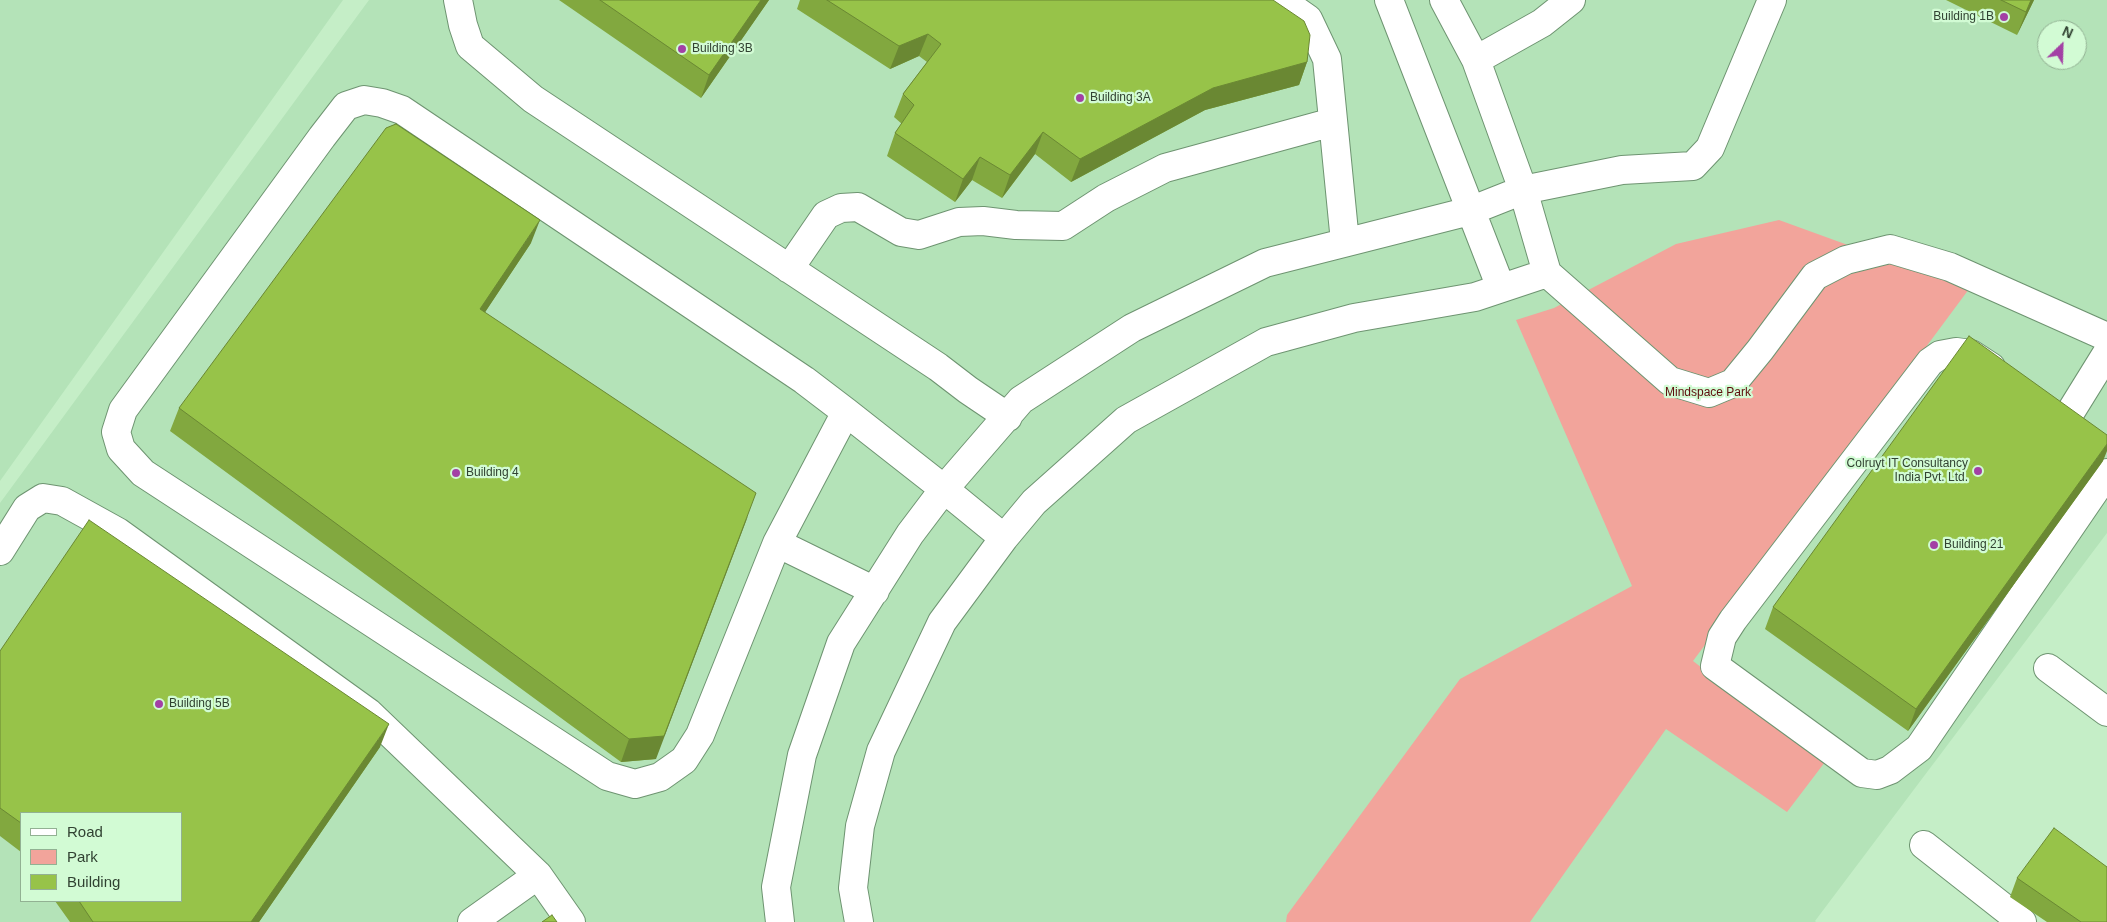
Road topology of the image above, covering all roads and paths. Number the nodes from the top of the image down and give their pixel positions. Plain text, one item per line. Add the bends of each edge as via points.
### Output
1 (458, 0) edge
2 (1281, 0) edge
3 (1389, 0) edge
4 (1444, 0) edge
5 (1571, 0) edge
6 (1772, 0) edge
7 (1476, 60) junction
8 (1333, 122) junction
9 (1524, 190) junction
10 (1470, 211) junction
11 (1345, 242) junction
12 (789, 269) junction
13 (1547, 273) junction
14 (1501, 288) junction
15 (2107, 337) edge
16 (2107, 353) edge
17 (2011, 380) edge
18 (2044, 401) edge
19 (846, 412) junction
20 (1008, 416) junction
21 (2068, 416) junction
22 (2092, 432) edge
23 (2107, 473) edge
24 (944, 489) junction
25 (1004, 538) junction
26 (777, 543) junction
27 (0, 551) edge
28 (875, 590) junction
29 (2048, 668) dead end
30 (2107, 712) edge
31 (1924, 845) dead end
32 (538, 875) junction
33 (472, 922) edge
34 (571, 922) edge
35 (780, 922) edge
36 (858, 922) edge
37 (2022, 922) edge

1 - 12 street via 470,46 533,100
2 - 8 street via 1308,19 1327,58
3 - 10 street
4 - 7 street
5 - 7 street via 1542,23
6 - 9 street via 1710,148 1693,166 1622,170
7 - 9 street
8 - 11 street
8 - 12 street via 1165,168 1106,198 1063,226 959,222 919,235 901,232 858,207 841,208 826,215
9 - 10 street
9 - 13 street
10 - 11 street
10 - 14 street
11 - 20 street via 1266,263 1132,328 1021,400
12 - 20 street
13 - 14 street
13 - 15 street via 1670,381 1709,393 1732,382 1815,276 1846,260 1890,249 1950,267
14 - 25 street via 1475,297 1354,318 1266,342 1126,420 1034,502
16 - 21 street
17 - 23 street via 1971,354 1956,352 1930,362 1732,620 1722,637 1716,666 1862,772 1877,775 1890,770 1918,748
18 - 21 street
19 - 24 street
19 - 26 street
19 - 26 street via 804,380 402,110 364,100 346,106 322,137 123,410 116,432 121,449 143,473 607,776 635,784 660,777 684,760 700,734
20 - 24 street
21 - 22 street
24 - 25 street
24 - 28 street via 910,534
25 - 36 street via 942,622 881,751 860,826 853,888
26 - 28 street
27 - 32 street via 27,508 43,498 62,501 118,532 369,713
28 - 35 street via 841,643 802,755 776,887
29 - 30 street
31 - 37 street
32 - 33 street
32 - 34 street

